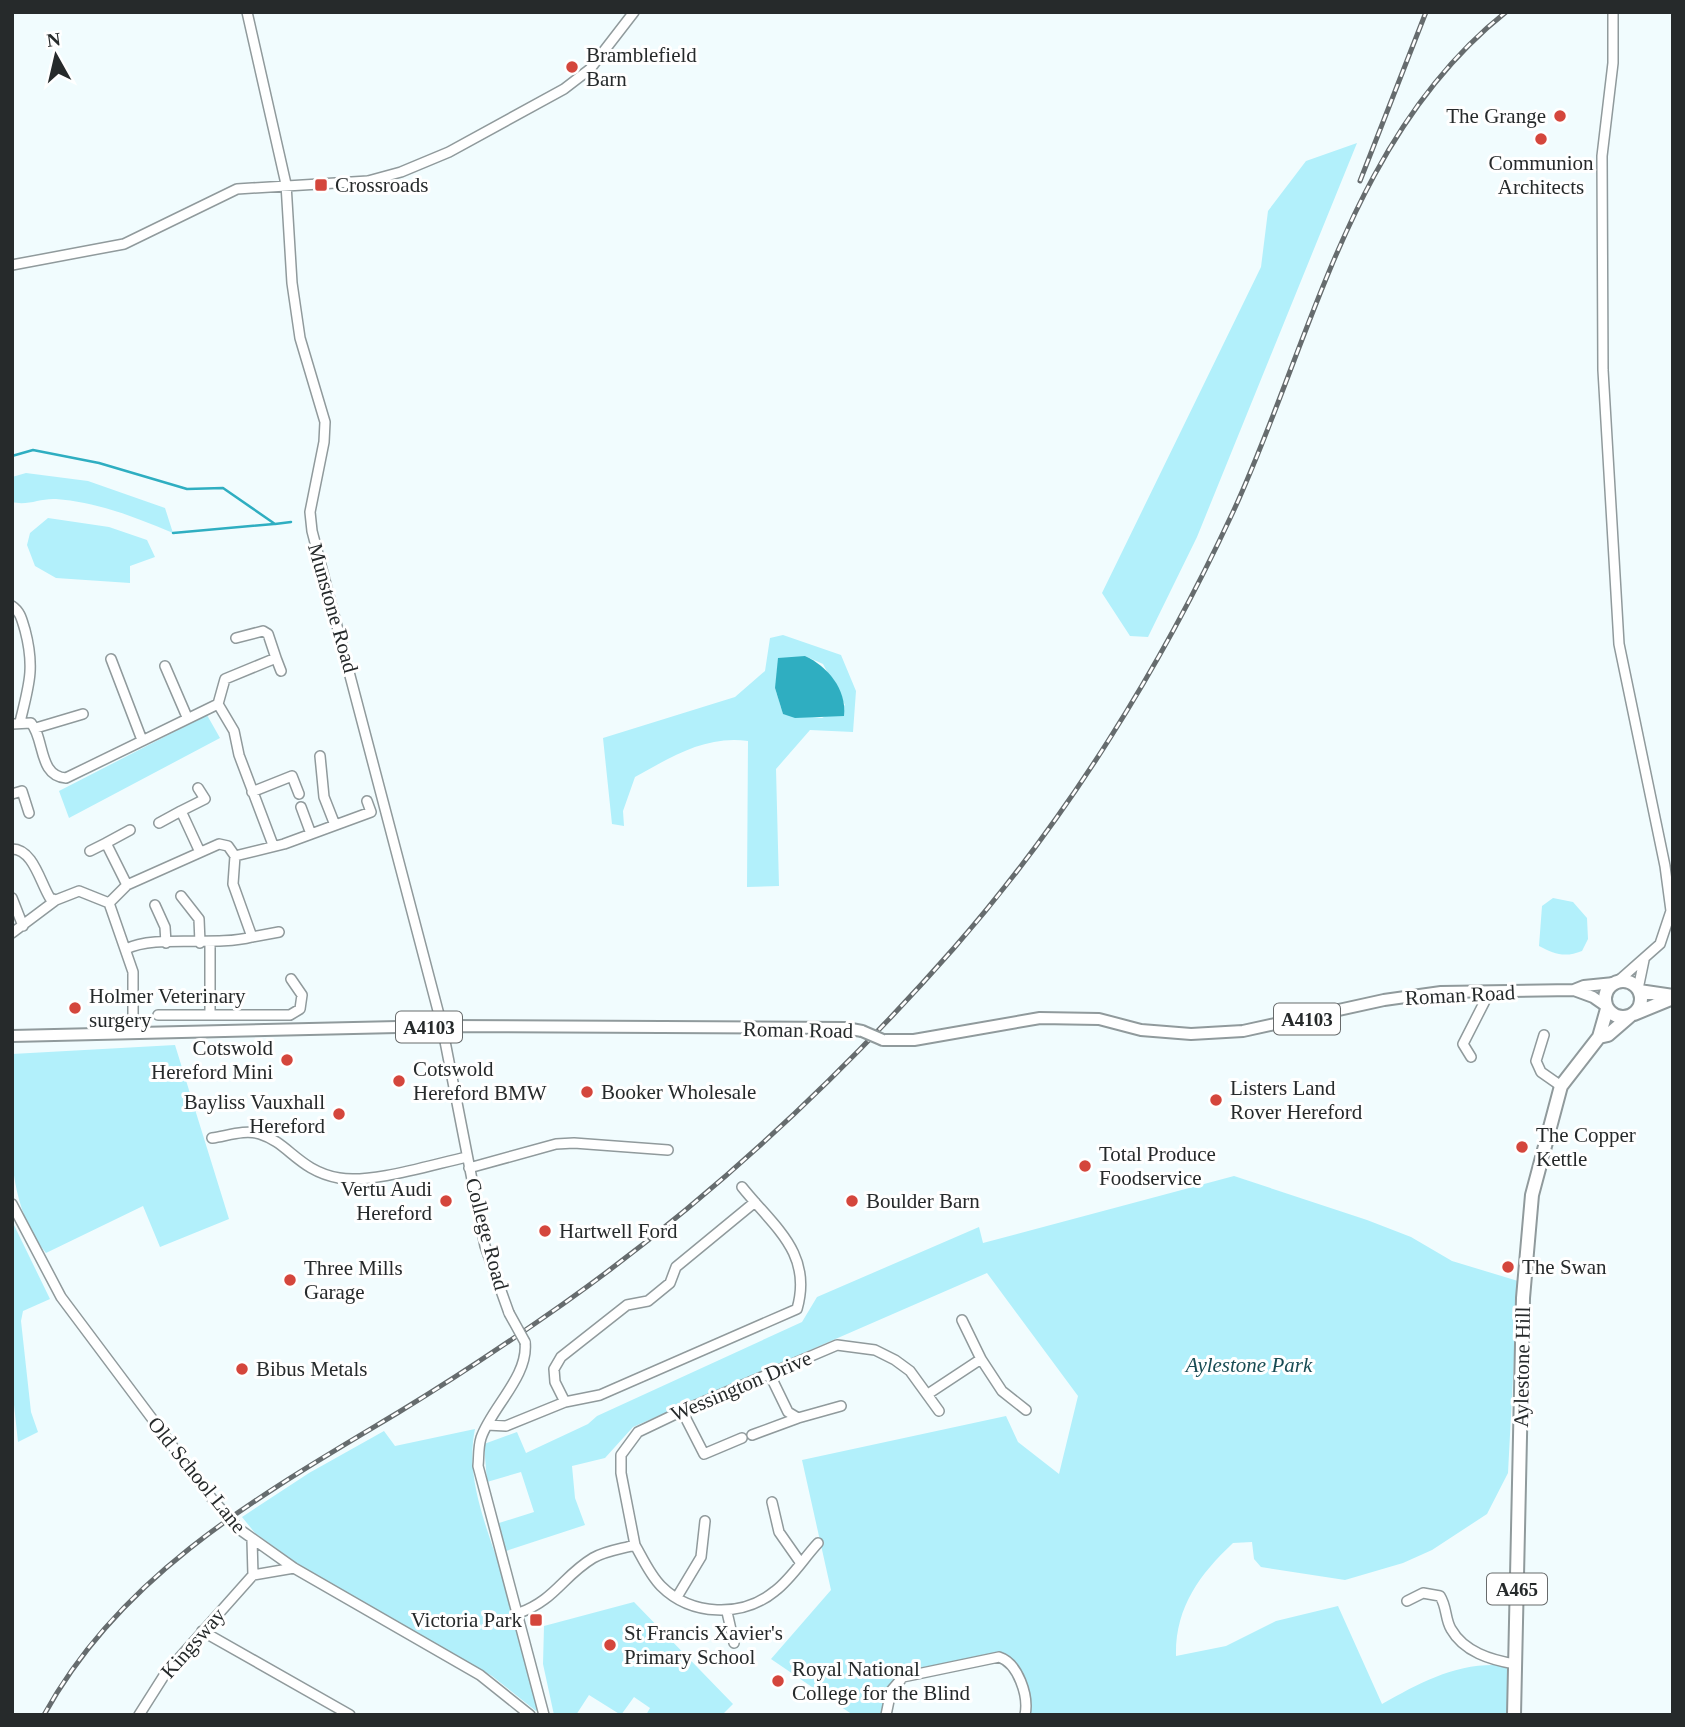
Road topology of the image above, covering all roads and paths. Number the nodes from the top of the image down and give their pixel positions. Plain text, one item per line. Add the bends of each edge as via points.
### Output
1 (247, 12) edge
2 (634, 12) edge
3 (1613, 12) edge
4 (286, 184) junction
5 (12, 265) edge
6 (12, 606) edge
7 (236, 638) dead end
8 (276, 658) junction
9 (111, 659) dead end
10 (165, 666) dead end
11 (281, 671) dead end
12 (218, 704) junction
13 (83, 714) dead end
14 (187, 717) junction
15 (16, 723) edge
16 (36, 728) junction
17 (142, 740) junction
18 (320, 756) dead end
19 (198, 788) dead end
20 (252, 792) junction
21 (12, 794) edge
22 (299, 794) dead end
23 (367, 801) dead end
24 (301, 807) dead end
25 (181, 811) junction
26 (29, 813) dead end
27 (159, 822) dead end
28 (335, 825) junction
29 (130, 830) dead end
30 (311, 834) junction
31 (106, 842) junction
32 (273, 845) junction
33 (12, 849) edge
34 (199, 850) junction
35 (90, 852) dead end
36 (235, 856) junction
37 (127, 885) junction
38 (181, 896) dead end
39 (12, 898) edge
40 (56, 900) junction
41 (109, 903) junction
42 (155, 905) dead end
43 (23, 926) junction
44 (279, 932) dead end
45 (12, 933) edge
46 (252, 937) junction
47 (166, 943) junction
48 (205, 943) junction
49 (126, 949) junction
50 (1644, 960) junction
51 (290, 979) dead end
52 (1615, 982) junction
53 (1574, 990) junction
54 (1639, 990) junction
55 (1489, 993) junction
56 (1673, 997) edge
57 (1607, 1008) junction
58 (210, 1015) junction
59 (1632, 1015) junction
60 (158, 1016) dead end
61 (442, 1026) junction
62 (134, 1033) junction
63 (1544, 1035) dead end
64 (12, 1036) edge
65 (1599, 1037) junction
66 (1471, 1057) dead end
67 (1561, 1086) junction
68 (212, 1138) dead end
69 (668, 1150) dead end
70 (467, 1157) junction
71 (469, 1168) junction
72 (742, 1187) dead end
73 (755, 1202) junction
74 (12, 1204) edge
75 (962, 1320) dead end
76 (981, 1359) junction
77 (769, 1373) junction
78 (928, 1394) junction
79 (565, 1402) junction
80 (841, 1406) dead end
81 (1026, 1410) dead end
82 (682, 1411) junction
83 (939, 1411) dead end
84 (798, 1418) junction
85 (487, 1424) junction
86 (772, 1502) dead end
87 (705, 1521) dead end
88 (252, 1541) junction
89 (818, 1543) dead end
90 (635, 1545) junction
91 (800, 1562) junction
92 (294, 1568) junction
93 (253, 1575) junction
94 (677, 1597) junction
95 (1407, 1601) dead end
96 (727, 1612) junction
97 (519, 1613) junction
98 (202, 1631) junction
99 (734, 1643) dead end
100 (1515, 1664) junction
101 (139, 1715) edge
102 (350, 1715) edge
103 (530, 1715) edge
104 (544, 1715) edge
105 (886, 1715) edge
106 (1025, 1715) edge
107 (1514, 1715) edge

1 - 4 street, Munstone Road
2 - 4 street via 581,77 449,152 401,173 368,181
3 - 50 street via 1613,63 1602,156 1603,370 1619,644 1671,911 1660,944
4 - 5 street via 237,189 124,244
4 - 61 street, Munstone Road via 300,338 325,422 310,512 312,531
6 - 15 street via 21,616 32,671
7 - 8 street via 262,631 268,634
8 - 11 street
8 - 12 street via 225,679
9 - 17 street
10 - 14 street
12 - 14 street
12 - 20 street via 234,730
13 - 16 street
14 - 17 street
15 - 16 street via 31,723
16 - 17 street via 46,766 59,778 72,776
18 - 28 street via 324,797
19 - 25 street via 205,799
20 - 22 street via 292,776
20 - 32 street
21 - 26 street via 22,791
23 - 28 street via 373,816
24 - 30 street
25 - 27 street
25 - 34 street
28 - 30 street
29 - 31 street
30 - 32 street
31 - 35 street
31 - 37 street
32 - 36 street
33 - 40 street via 27,854 50,898
34 - 36 street via 219,844 228,846
34 - 37 street
36 - 46 street via 233,884
37 - 41 street
38 - 48 street via 199,919
39 - 43 street
40 - 41 street via 79,891
40 - 43 street
41 - 49 street
42 - 47 street via 166,927
43 - 45 street
44 - 46 street
46 - 48 street
47 - 48 street
47 - 49 street
48 - 58 street
49 - 62 street via 133,972
50 - 52 street
50 - 54 street
51 - 58 street via 302,995 300,1009 290,1015
52 - 53 main road, Roman Road / A4103
52 - 54 highway, A4103 via 1629,982
52 - 57 highway via 1605,996
53 - 55 main road, Roman Road / A4103
53 - 57 main road, Roman Road / A4103
54 - 56 highway, A4103
54 - 59 highway via 1640,1006
55 - 61 main road, Roman Road / A4103, bridge via 1441,992 1243,1031 1191,1034 1141,1030 1099,1019 1040,1018 914,1040 883,1040 846,1028
55 - 66 street via 1462,1044
56 - 59 highway, A4103
57 - 59 highway, A4103 via 1615,1016
57 - 65 highway, Aylestone Hill / A465
58 - 60 street
59 - 65 highway, Aylestone Hill / A465
61 - 62 main road, Roman Road / A4103
61 - 70 street, College Road
62 - 64 main road, Roman Road / A4103
63 - 67 street via 1536,1061 1541,1072
65 - 67 highway, Aylestone Hill / A465
67 - 100 highway, Aylestone Hill / A465 via 1532,1195 1523,1298
68 - 70 street via 258,1133 306,1167 343,1179
69 - 71 street via 556,1144
70 - 71 street, College Road
71 - 85 street, College Road, bridge via 485,1246 509,1313 525,1342 517,1373
72 - 73 street
73 - 79 street via 676,1267 670,1283 648,1301 626,1305 561,1357 554,1369 555,1382
73 - 79 street via 792,1247 802,1272 797,1309 600,1395
74 - 88 street, Old School Lane, bridge via 61,1297 214,1500
75 - 76 street
76 - 78 street
76 - 81 street via 1002,1391
77 - 78 street, Wessington Drive via 837,1345 856,1346 895,1360
77 - 82 street, Wessington Drive
77 - 84 street via 788,1412
78 - 83 street, Wessington Drive
79 - 85 street via 506,1426
80 - 84 street
82 - 84 street via 704,1454
82 - 90 street, Wessington Drive via 638,1432 621,1455
85 - 97 street, College Road via 478,1466
86 - 91 street via 779,1532
87 - 94 street via 701,1557
88 - 92 street, Old School Lane
88 - 93 street
89 - 91 street
90 - 94 street via 659,1584
90 - 97 street via 596,1556 545,1601
91 - 96 street via 775,1591
92 - 93 street
92 - 103 street, Old School Lane via 480,1675
93 - 98 street, Kingsway
94 - 96 street via 694,1606
95 - 100 street via 1423,1593 1440,1596 1451,1629 1470,1648 1489,1659
96 - 99 street
97 - 104 street, College Road
98 - 101 street, Kingsway via 165,1674
98 - 102 street
100 - 107 highway, Aylestone Hill / A465
105 - 106 street via 891,1691 903,1677 994,1657 1013,1666 1025,1696

